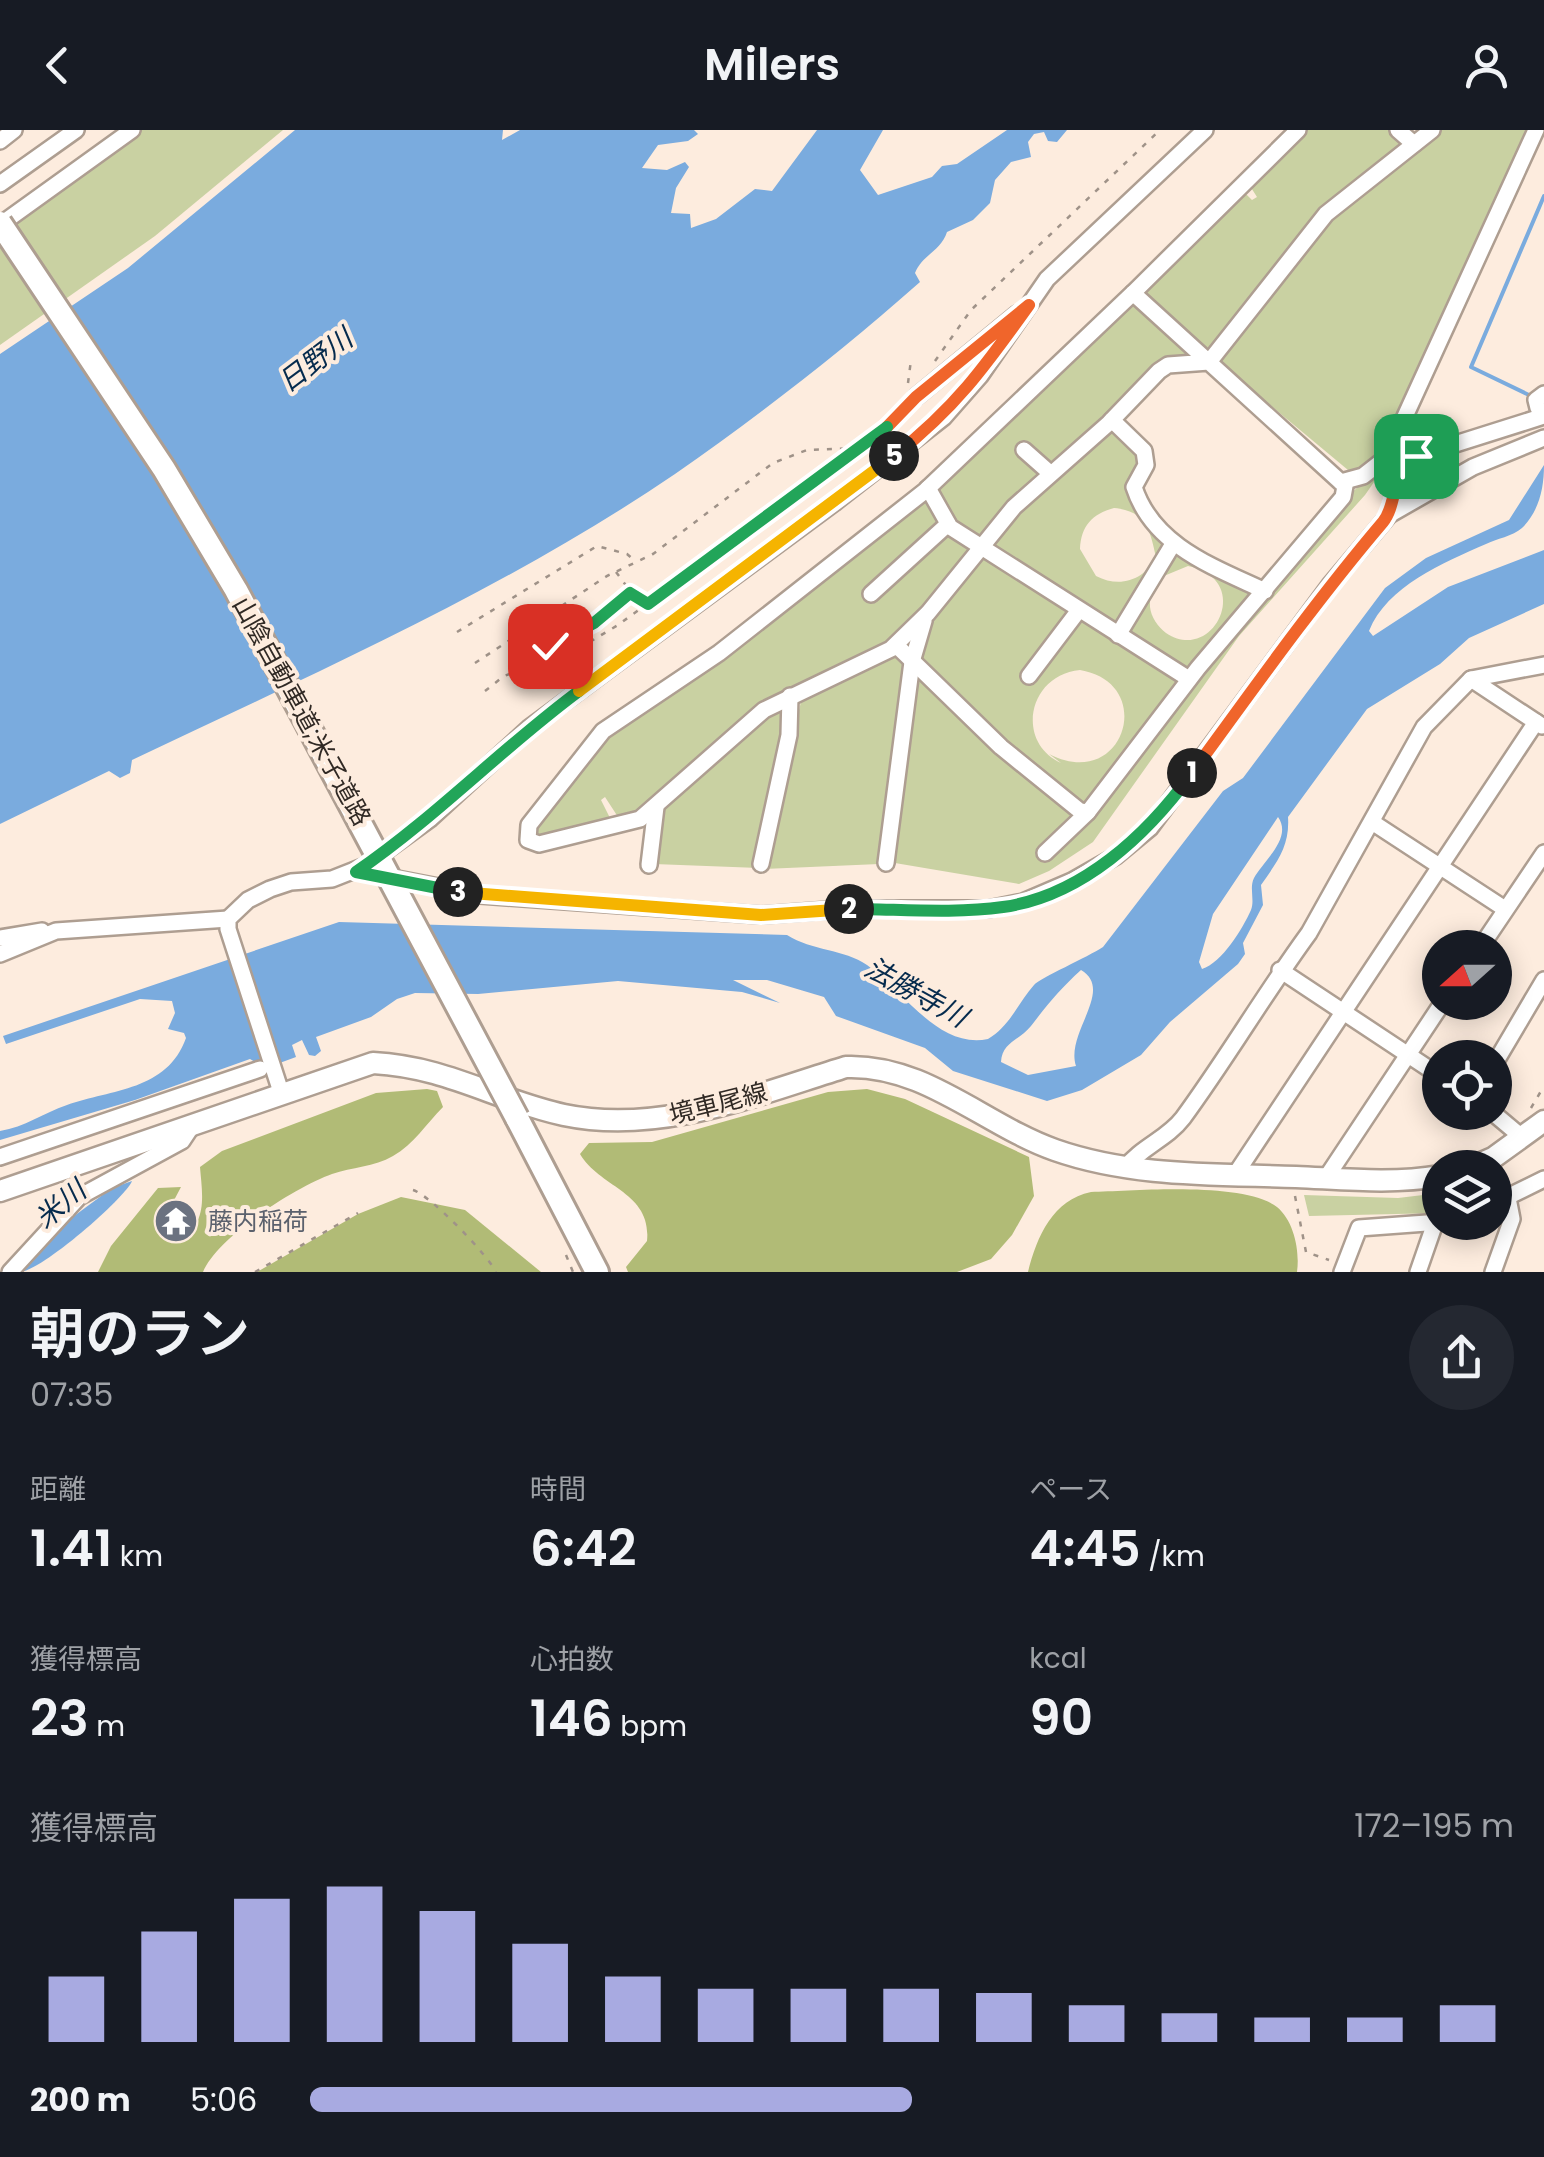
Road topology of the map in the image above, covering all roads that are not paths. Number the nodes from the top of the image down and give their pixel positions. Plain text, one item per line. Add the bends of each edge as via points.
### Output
1 (14, 130) edge
2 (76, 130) edge
3 (132, 130) edge
4 (1205, 130) edge
5 (1298, 130) edge
6 (1398, 130) edge
7 (1432, 130) edge
8 (1536, 130) edge
9 (0, 142) edge
10 (1414, 144) junction
11 (0, 184) edge
12 (0, 224) edge
13 (0, 236) edge
14 (1133, 293) junction
15 (1029, 305) junction
16 (1209, 362) junction
17 (921, 393) road end
18 (1542, 406) edge
19 (1112, 420) junction
20 (1544, 438) edge
21 (1024, 450) dead end
22 (1050, 473) junction
23 (1342, 482) junction
24 (928, 488) junction
25 (1389, 515) junction
26 (948, 524) junction
27 (1173, 544) junction
28 (982, 545) junction
29 (1265, 591) junction
30 (871, 594) dead end
31 (1080, 610) junction
32 (928, 612) junction
33 (1118, 635) junction
34 (896, 644) junction
35 (912, 662) junction
36 (1544, 664) edge
37 (1029, 676) dead end
38 (1471, 679) junction
39 (1189, 680) junction
40 (790, 696) junction
41 (1540, 725) edge
42 (656, 807) junction
43 (1088, 812) junction
44 (1372, 822) junction
45 (1044, 853) dead end
46 (1544, 854) edge
47 (886, 863) dead end
48 (761, 864) dead end
49 (649, 866) dead end
50 (1440, 866) junction
51 (356, 872) junction
52 (1537, 878) edge
53 (1504, 910) junction
54 (228, 924) junction
55 (56, 930) junction
56 (1491, 930) edge
57 (0, 938) edge
58 (0, 954) edge
59 (1280, 970) junction
60 (1544, 980) edge
61 (1343, 1013) junction
62 (1432, 1020) edge
63 (1508, 1040) edge
64 (1409, 1056) junction
65 (1422, 1064) edge
66 (260, 1068) dead end
67 (279, 1085) junction
68 (1538, 1115) edge
69 (514, 1120) junction
70 (194, 1123) junction
71 (1512, 1129) edge
72 (1523, 1138) junction
73 (1502, 1150) edge
74 (0, 1157) edge
75 (1125, 1168) junction
76 (1235, 1175) junction
77 (1326, 1178) junction
78 (1422, 1178) edge
79 (1544, 1179) edge
80 (0, 1191) edge
81 (1512, 1196) edge
82 (1422, 1224) edge
83 (1431, 1240) edge
84 (1504, 1240) edge
85 (1344, 1269) edge
86 (10, 1272) edge
87 (587, 1272) edge
88 (597, 1272) edge
89 (1418, 1272) edge
90 (1492, 1272) edge

1 - 9 street
2 - 11 street
3 - 12 street
4 - 15 street via 1047,279
5 - 14 street
6 - 10 street
7 - 10 street
8 - 23 street via 1386,458 1364,476
10 - 16 street via 1326,214
12 - 69 highway, 山陰自動車道;米子道路, bridge via 164,469 236,590
13 - 69 highway, 山陰自動車道;米子道路, bridge via 230,594
14 - 16 street
14 - 24 street
15 - 17 street
15 - 51 street via 944,417 529,728 430,820
16 - 19 street via 1168,365
16 - 23 street
18 - 25 street via 1411,458
19 - 22 street
19 - 27 street via 1144,450 1146,465 1134,480 1135,493
20 - 25 street via 1473,466
21 - 22 street
22 - 28 street
23 - 29 street via 1343,497
24 - 26 street
24 - 42 street via 720,653 604,731 526,835 538,844 630,823
25 - 51 street via 1330,584 1150,828 1104,863 1023,902 988,909 761,915 480,894
26 - 28 street
26 - 30 street
27 - 29 street
27 - 33 street
28 - 31 street
28 - 32 street
29 - 39 street
31 - 33 street
31 - 37 street
32 - 34 street
32 - 35 street
33 - 39 street
34 - 35 street
34 - 40 street
35 - 43 street via 1001,748
35 - 47 street
36 - 38 street
38 - 41 street
38 - 44 street via 1424,727
39 - 43 street
40 - 42 street via 757,716
40 - 48 street via 789,734
41 - 50 street
42 - 49 street
43 - 45 street
44 - 50 street
44 - 59 street via 1309,933
46 - 52 street
50 - 53 street
50 - 61 street
51 - 54 street via 270,890 248,900
52 - 53 street
53 - 56 street
54 - 55 street
54 - 67 street
55 - 57 street
55 - 58 street
59 - 61 street
59 - 75 street via 1183,1118
60 - 63 street
61 - 64 street
61 - 76 street
62 - 64 street
64 - 65 street
64 - 77 street
66 - 74 street
67 - 70 main road, 境車尾線
67 - 75 main road, 境車尾線 via 374,1062 413,1065 564,1115 610,1121 716,1107 868,1066 930,1086 1028,1141
68 - 72 main road
69 - 87 highway, 山陰自動車道;米子道路
69 - 88 highway, 山陰自動車道;米子道路
70 - 80 main road, 境車尾線
70 - 86 street via 182,1141 79,1197
71 - 72 street
72 - 73 main road
75 - 76 main road, 境車尾線
76 - 77 main road, 境車尾線
77 - 78 main road, 境車尾線
79 - 81 street
82 - 85 street via 1359,1228
83 - 89 street
84 - 90 street

